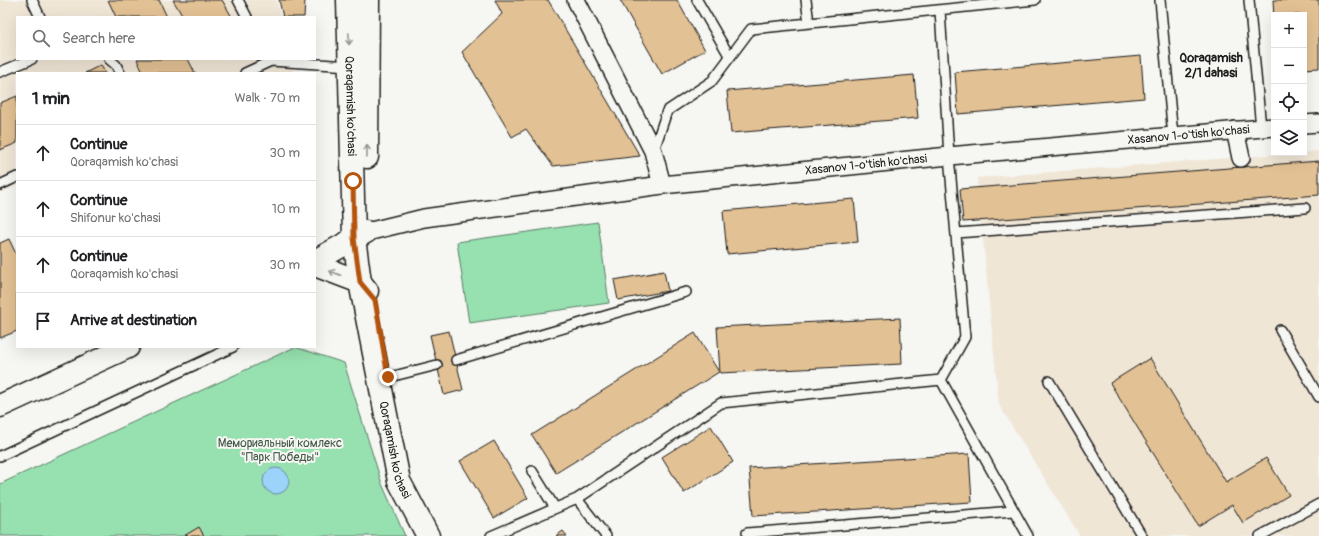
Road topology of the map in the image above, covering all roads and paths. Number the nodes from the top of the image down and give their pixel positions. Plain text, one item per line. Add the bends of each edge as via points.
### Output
1 (32, 0) edge
2 (238, 0) edge
3 (348, 0) edge
4 (368, 0) edge
5 (576, 0) edge
6 (697, 0) edge
7 (806, 0) edge
8 (1035, 0) edge
9 (1160, 0) edge
10 (1249, 0) edge
11 (971, 3) edge
12 (940, 10) junction
13 (40, 16) edge
14 (246, 16) edge
15 (809, 23) junction
16 (730, 57) junction
17 (30, 60) edge
18 (110, 60) edge
19 (350, 66) junction
20 (0, 72) edge
21 (120, 72) edge
22 (247, 72) edge
23 (1319, 123) edge
24 (1307, 124) edge
25 (1268, 127) edge
26 (1236, 130) junction
27 (1173, 136) junction
28 (653, 151) junction
29 (949, 156) junction
30 (1240, 158) dead end
31 (16, 177) edge
32 (0, 185) edge
33 (662, 185) junction
34 (1305, 208) dead end
35 (956, 233) junction
36 (360, 235) junction
37 (316, 260) edge
38 (316, 265) edge
39 (360, 282) junction
40 (686, 292) dead end
41 (375, 300) junction
42 (1280, 330) dead end
43 (126, 348) edge
44 (232, 348) edge
45 (456, 360) dead end
46 (437, 365) dead end
47 (383, 378) junction
48 (941, 380) junction
49 (1049, 381) dead end
50 (1319, 397) edge
51 (0, 406) edge
52 (0, 456) edge
53 (532, 471) dead end
54 (577, 499) junction
55 (1319, 504) edge
56 (555, 508) junction
57 (1013, 511) junction
58 (811, 532) edge
59 (747, 533) dead end
60 (428, 536) edge
61 (441, 536) edge
62 (491, 536) edge
63 (606, 536) edge
64 (1028, 536) edge
65 (1142, 536) edge
66 (1260, 536) edge

1 - 13 lane
2 - 14 lane
3 -> 19 main road, Qoraqamish ko'chasi
36 -> 4 main road, Qoraqamish ko'chasi
5 - 28 street
6 - 16 lane
7 - 15 lane
8 - 11 lane
9 - 27 lane
10 - 25 lane
11 - 12 lane
12 - 15 lane
12 - 29 lane
15 - 16 lane via 751,29
16 - 28 lane via 712,81 667,111
17 - 20 lane
18 - 21 lane
19 - 22 lane via 271,61
19 - 36 main road, Qoraqamish ko'chasi
23 - 24 street
25 - 26 street, Xasanov 1-o'tish ko'chasi
26 - 27 street, Xasanov 1-o'tish ko'chasi
26 - 30 street
27 - 29 street, Xasanov 1-o'tish ko'chasi
28 - 33 street
29 - 33 street, Xasanov 1-o'tish ko'chasi
29 - 35 lane
31 - 32 lane
33 - 36 street, Xasanov 1-o'tish ko'chasi via 424,218
34 - 35 lane
35 - 48 lane via 965,337
36 - 37 main road
36 - 39 main road, Qoraqamish ko'chasi
36 - 41 main road, Qoraqamish ko'chasi
39 -> 38 main road
39 - 41 main road
39 - 47 main road, Qoraqamish ko'chasi
40 - 45 lane
41 - 47 main road, Qoraqamish ko'chasi
42 - 50 lane
43 - 51 main road
44 - 52 lane
46 - 47 lane
47 - 60 main road, Qoraqamish ko'chasi via 399,481
47 - 61 main road, Qoraqamish ko'chasi via 411,475
48 - 54 lane via 720,402
48 - 57 lane
49 - 65 lane
53 - 56 lane
54 - 56 lane
54 - 63 lane
55 - 66 lane
56 - 62 lane
57 - 58 lane
57 - 64 lane
58 - 59 lane

